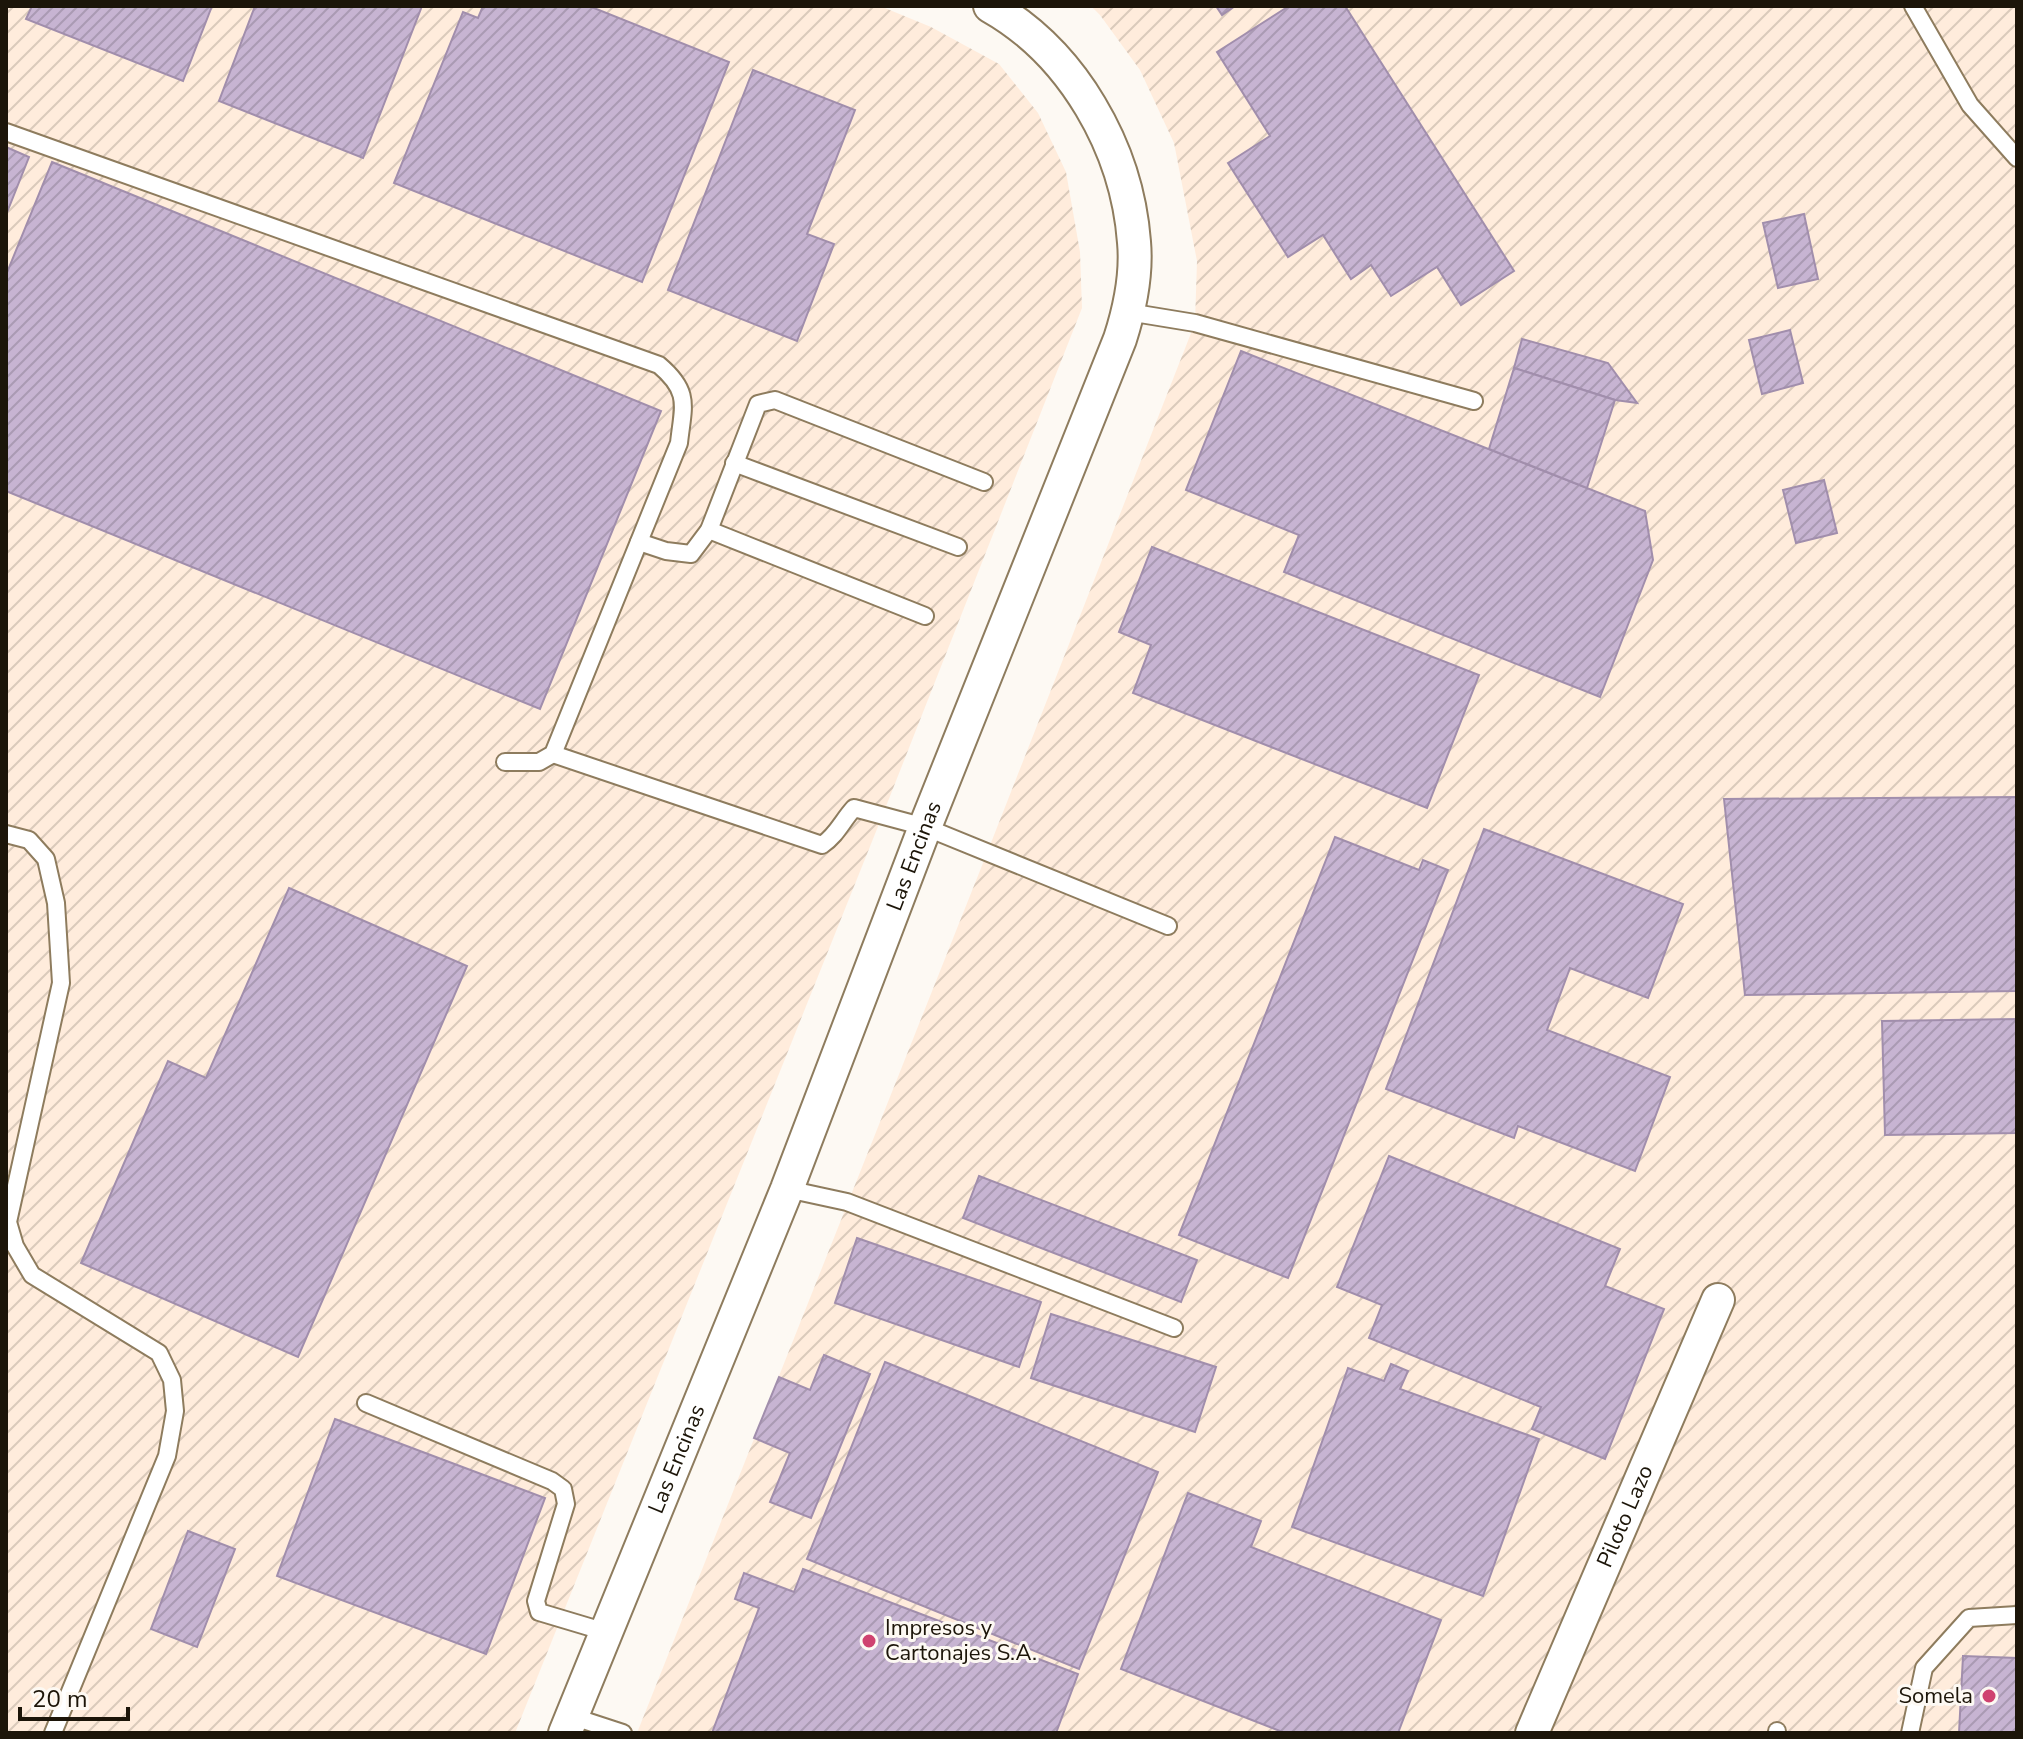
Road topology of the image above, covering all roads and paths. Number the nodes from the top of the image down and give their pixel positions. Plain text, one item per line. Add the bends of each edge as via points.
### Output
1 (990, 6) edge
2 (1913, 6) edge
3 (6, 132) edge
4 (2017, 158) edge
5 (1128, 312) junction
6 (1474, 401) dead end
7 (734, 463) junction
8 (984, 482) dead end
9 (709, 530) junction
10 (639, 542) junction
11 (958, 547) dead end
12 (925, 616) dead end
13 (553, 754) junction
14 (505, 762) dead end
15 (925, 827) junction
16 (6, 834) edge
17 (1168, 926) dead end
18 (787, 1189) junction
19 (1718, 1300) dead end
20 (1174, 1328) dead end
21 (366, 1403) dead end
22 (2017, 1615) edge
23 (606, 1632) junction
24 (568, 1724) edge
25 (53, 1733) edge
26 (623, 1733) edge
27 (1532, 1733) edge
28 (1910, 1733) edge

1 - 5 street, Las Encinas via 1056,58 1079,87 1114,157 1135,243
2 - 4 lane via 1970,105
3 - 10 lane via 659,365 675,378 683,397 679,443
5 - 6 lane via 1195,323
5 - 15 street, Las Encinas
7 - 8 lane via 758,404 775,400
7 - 9 lane
7 - 11 lane
9 - 10 lane via 691,554
9 - 12 lane
10 - 13 lane
13 - 14 lane via 539,762
13 - 15 lane via 822,845 854,808
15 - 17 lane
15 - 18 street, Las Encinas
16 - 25 lane via 29,840 46,859 56,903 61,983 8,1222 15,1246 32,1275 159,1353 172,1380 175,1411 167,1456
18 - 20 lane via 847,1202
18 - 23 street, Las Encinas
19 - 27 street, Piloto Lazo
21 - 23 lane via 563,1489 566,1504 536,1601 539,1612
22 - 28 lane via 1969,1618 1924,1668
23 - 24 street, Las Encinas
24 - 26 lane

